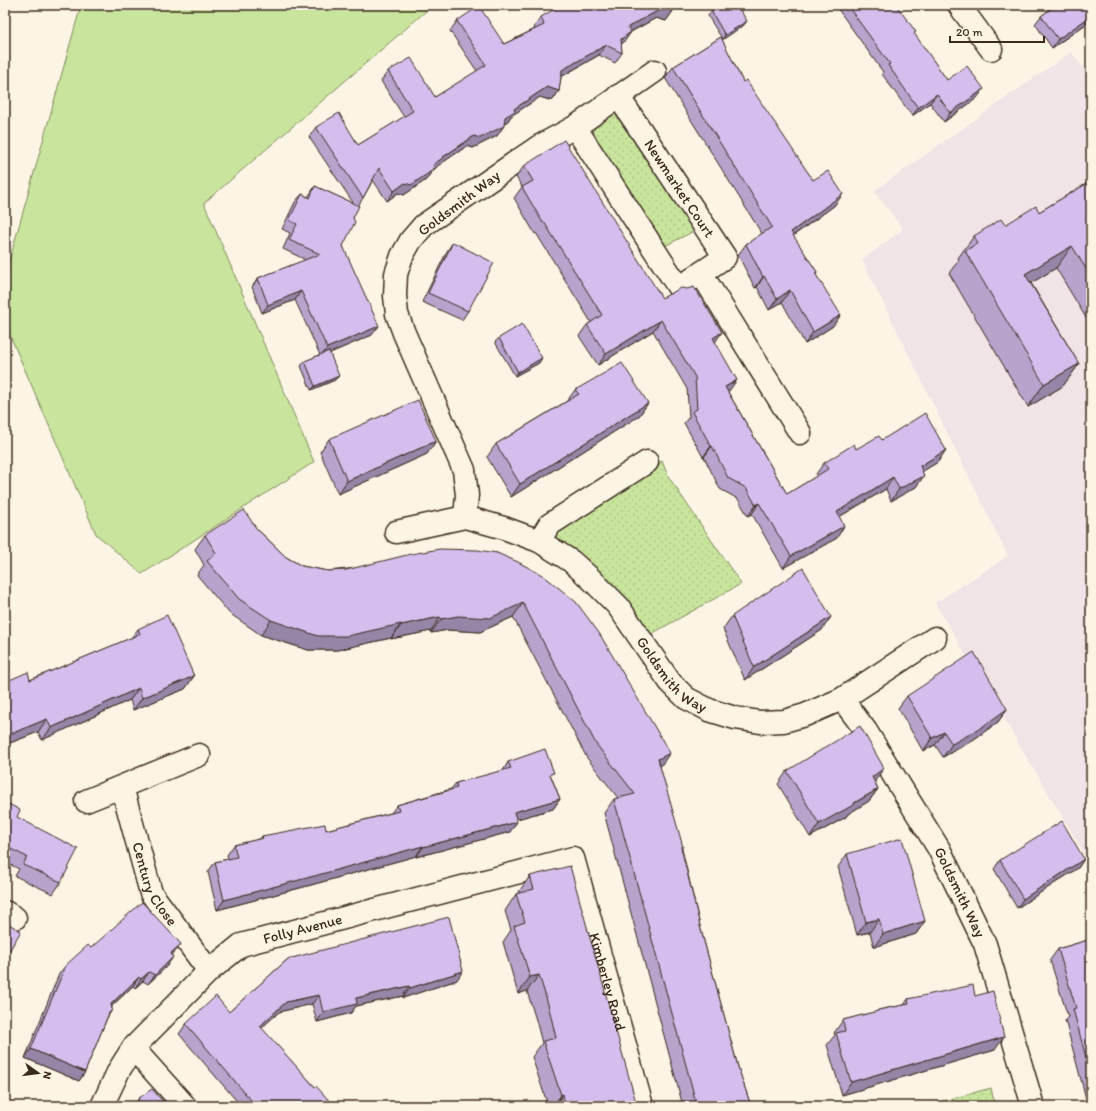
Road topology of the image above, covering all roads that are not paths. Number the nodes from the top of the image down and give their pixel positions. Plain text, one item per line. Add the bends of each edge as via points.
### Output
1 (958, 5) edge
2 (991, 49) dead end
3 (655, 71) dead end
4 (618, 96) junction
5 (575, 127) junction
6 (701, 273) junction
7 (800, 433) dead end
8 (647, 462) dead end
9 (464, 517) junction
10 (396, 532) dead end
11 (539, 542) junction
12 (935, 638) dead end
13 (842, 699) junction
14 (199, 756) dead end
15 (122, 787) junction
16 (86, 801) dead end
17 (573, 858) joint
18 (209, 971) junction
19 (132, 1048) junction
20 (102, 1106) edge
21 (185, 1106) edge
22 (642, 1106) edge
23 (1033, 1106) edge

1 - 2 street
3 - 4 street, Goldsmith Way
4 - 5 street, Goldsmith Way
4 - 6 street, Newmarket Court via 725,257
5 - 6 street, Newmarket Court via 679,288
5 - 9 street, Goldsmith Way via 538,147 424,225 411,240 396,274 394,296 397,314 464,470 467,495
6 - 7 street
8 - 11 street via 549,525
9 - 10 street, Goldsmith Way
9 - 11 street, Goldsmith Way via 504,528
11 - 13 street, Goldsmith Way via 571,561 591,579 618,606 670,682 686,698 709,710 734,718 760,722 784,721
12 - 13 street, Goldsmith Way
13 - 23 street, Goldsmith Way via 866,731 940,849 984,944
14 - 15 street
15 - 16 street
15 - 18 street, Century Close via 151,893
17 - 18 street, Folly Avenue via 241,945
17 - 22 street, Kimberley Road
18 - 19 street, Folly Avenue
19 - 20 street, Folly Avenue
19 - 21 street

